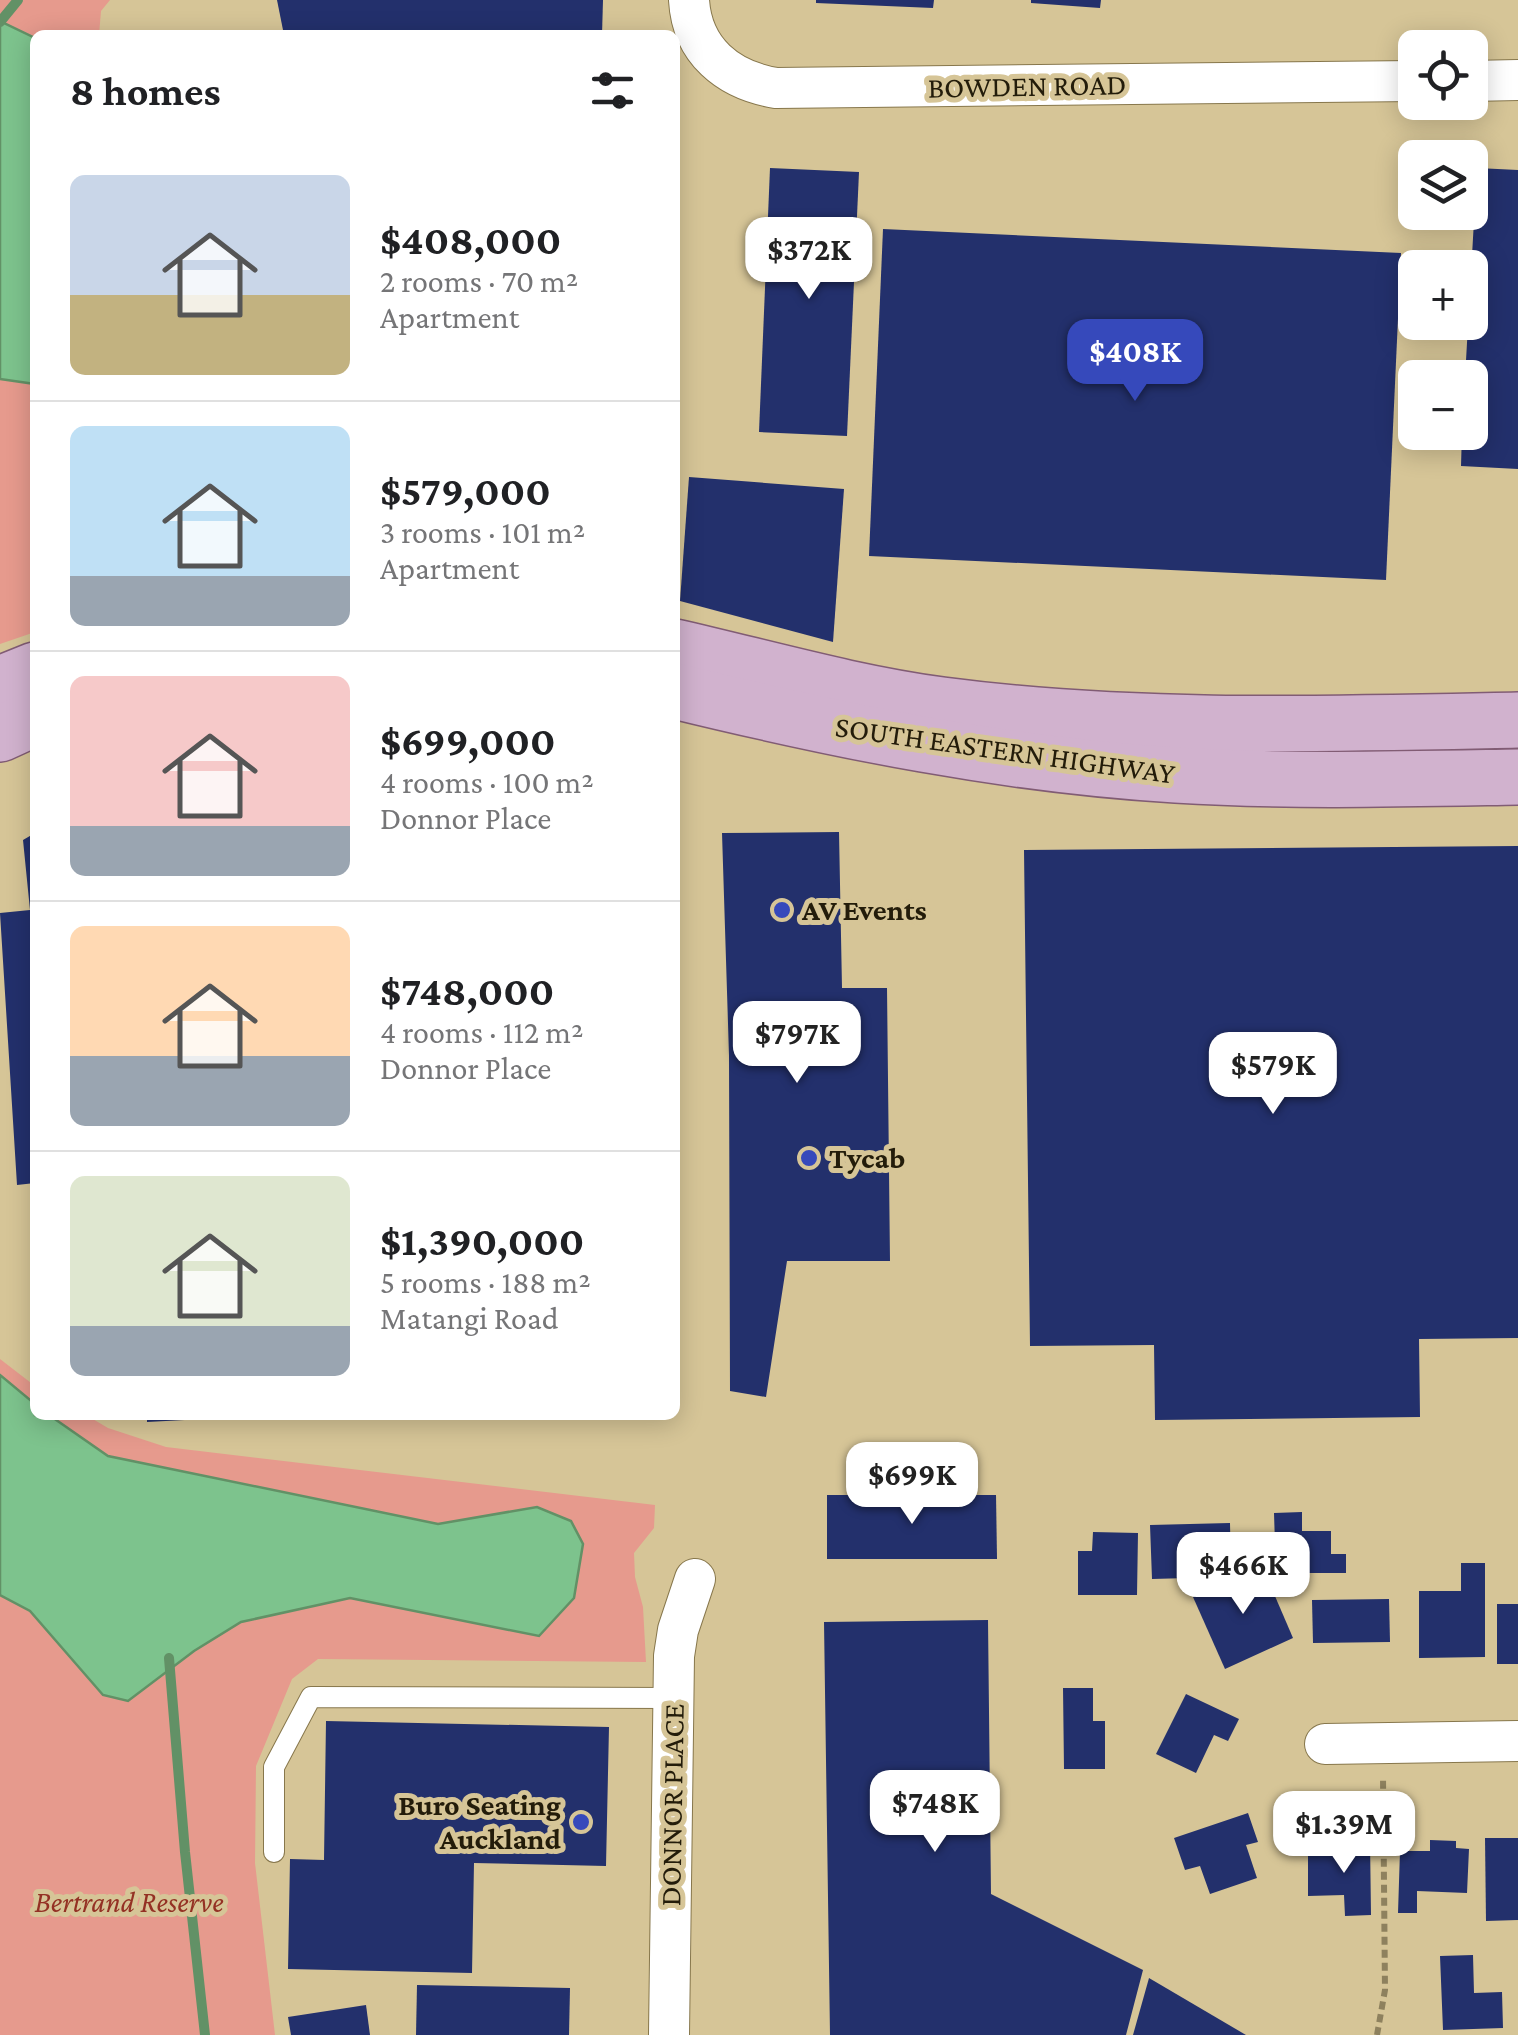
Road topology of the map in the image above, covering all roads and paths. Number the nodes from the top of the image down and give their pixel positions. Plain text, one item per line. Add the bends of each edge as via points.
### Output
1 (689, 0) edge
2 (1518, 80) edge
3 (1398, 81) edge
4 (1488, 81) edge
5 (680, 648) edge
6 (30, 672) edge
7 (0, 684) edge
8 (680, 692) edge
9 (30, 720) edge
10 (1518, 720) edge
11 (0, 734) edge
12 (1518, 778) edge
13 (695, 1579) dead end
14 (674, 1698) junction
15 (1518, 1741) edge
16 (1325, 1744) dead end
17 (1382, 1765) dead end
18 (274, 1852) dead end
19 (669, 2035) edge
20 (1377, 2035) edge

1 - 3 street, BOWDEN ROAD via 694,28 717,63 750,84 776,88
2 - 4 street
5 - 10 main road, SOUTH EASTERN HIGHWAY via 940,705 1209,722
6 - 7 main road
8 - 12 main road, SOUTH EASTERN HIGHWAY via 858,733 1036,761 1296,780
9 - 11 main road
13 - 14 street, DONNOR PLACE via 678,1630
14 - 18 lane via 311,1697 274,1768
14 - 19 street, DONNOR PLACE
15 - 16 street
17 - 20 path via 1385,1990

